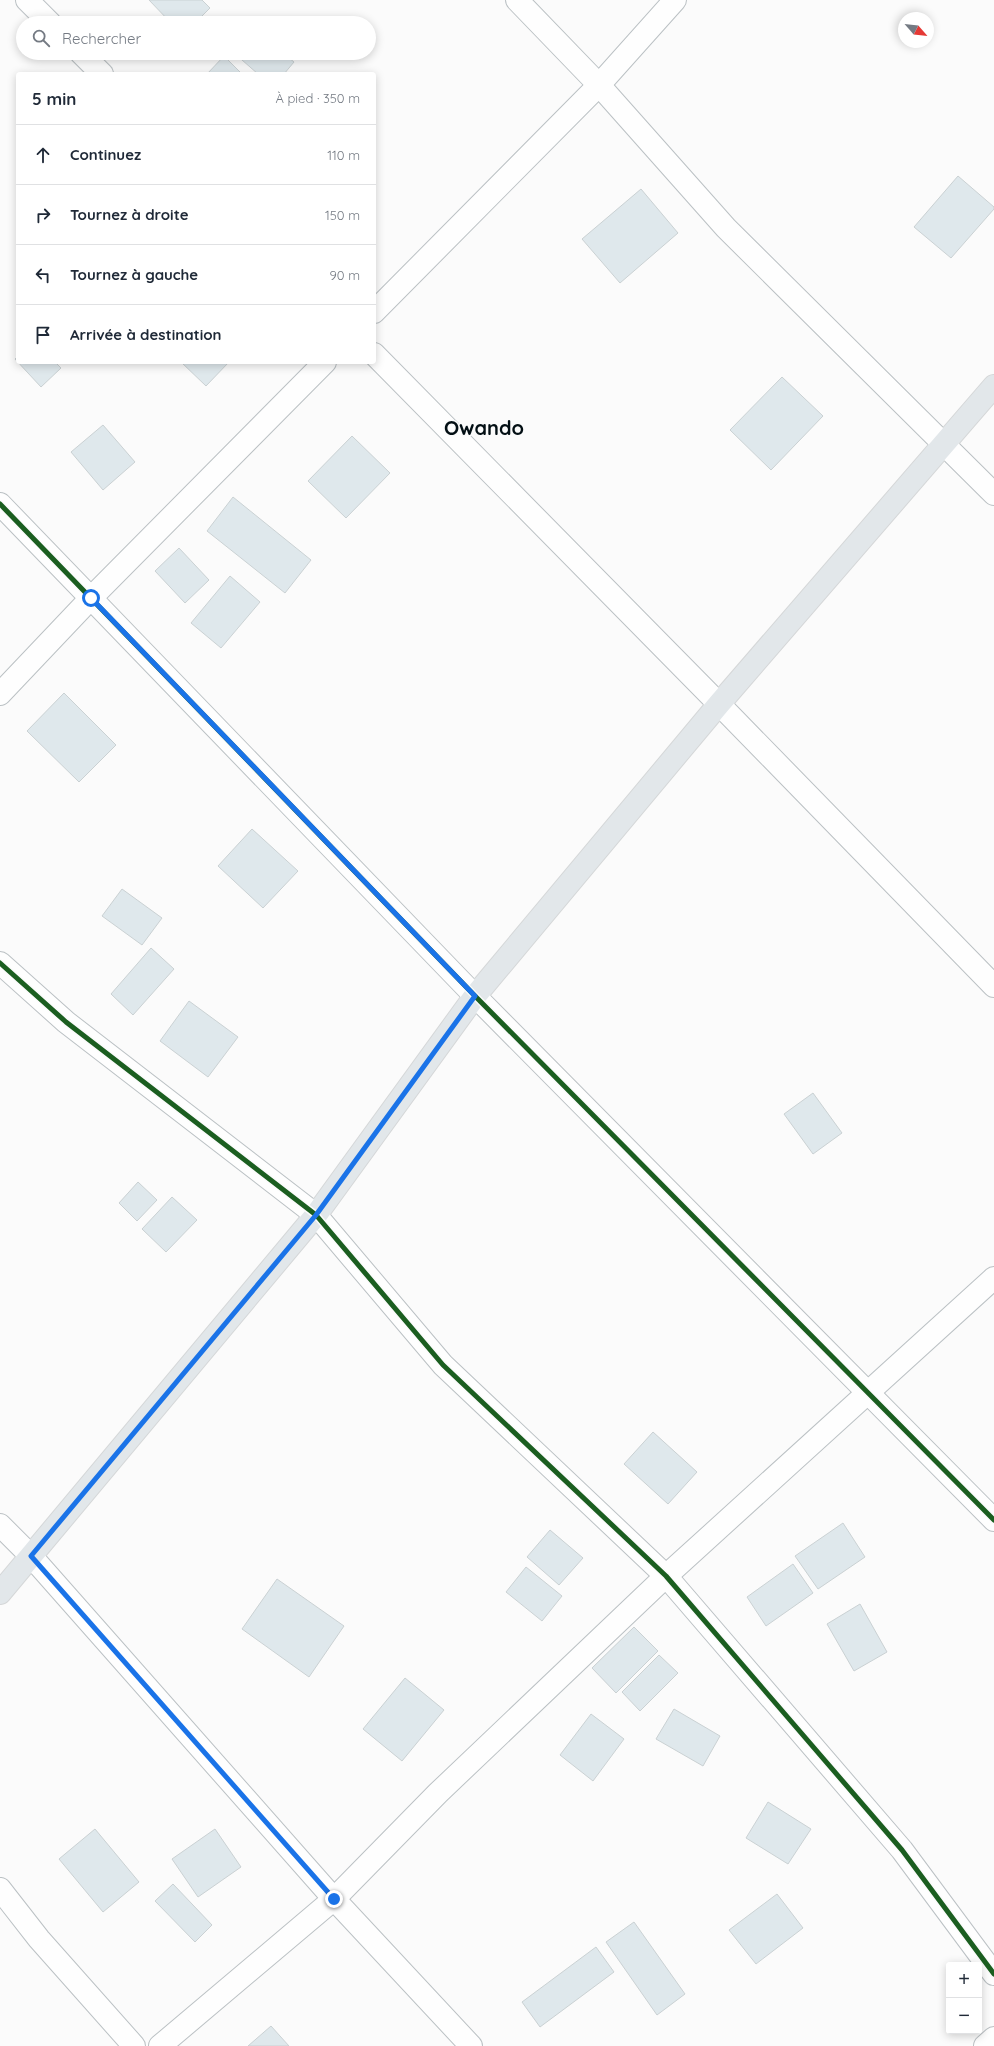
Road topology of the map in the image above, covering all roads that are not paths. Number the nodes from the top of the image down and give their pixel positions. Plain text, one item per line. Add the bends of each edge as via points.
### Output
1 (26, 0) edge
2 (517, 0) edge
3 (675, 0) edge
4 (43, 16) edge
5 (87, 60) edge
6 (100, 72) edge
7 (599, 85) junction
8 (376, 310) edge
9 (376, 356) edge
10 (323, 364) edge
11 (994, 386) edge
12 (944, 445) junction
13 (994, 494) edge
14 (0, 504) edge
15 (91, 598) junction
16 (0, 694) edge
17 (720, 704) junction
18 (0, 963) edge
19 (994, 986) edge
20 (475, 996) junction
21 (316, 1215) junction
22 (994, 1278) edge
23 (868, 1393) junction
24 (994, 1520) edge
25 (0, 1525) edge
26 (31, 1556) junction
27 (666, 1576) junction
28 (0, 1593) edge
29 (0, 1889) edge
30 (334, 1899) junction
31 (994, 1974) edge
32 (994, 2038) edge
33 (134, 2046) edge
34 (160, 2046) edge
35 (471, 2046) edge
36 (985, 2046) edge

1 - 4 street
2 - 7 street
3 - 7 street
5 - 6 street
7 - 8 street
7 - 12 street via 726,228
9 - 17 street
10 - 15 street
11 - 12 main road
12 - 13 street
12 - 17 main road
14 - 15 street
15 - 16 street
15 - 20 street
17 - 19 street
17 - 20 main road
18 - 21 street via 66,1022
20 - 21 main road
20 - 23 street
21 - 26 main road
21 - 27 street via 442,1365
22 - 23 street
23 - 24 street
23 - 27 street
25 - 26 street
26 - 28 main road
26 - 30 street
27 - 30 street via 438,1793
27 - 31 street via 902,1850
29 - 33 street via 40,1939
30 - 34 street
30 - 35 street
32 - 36 street

